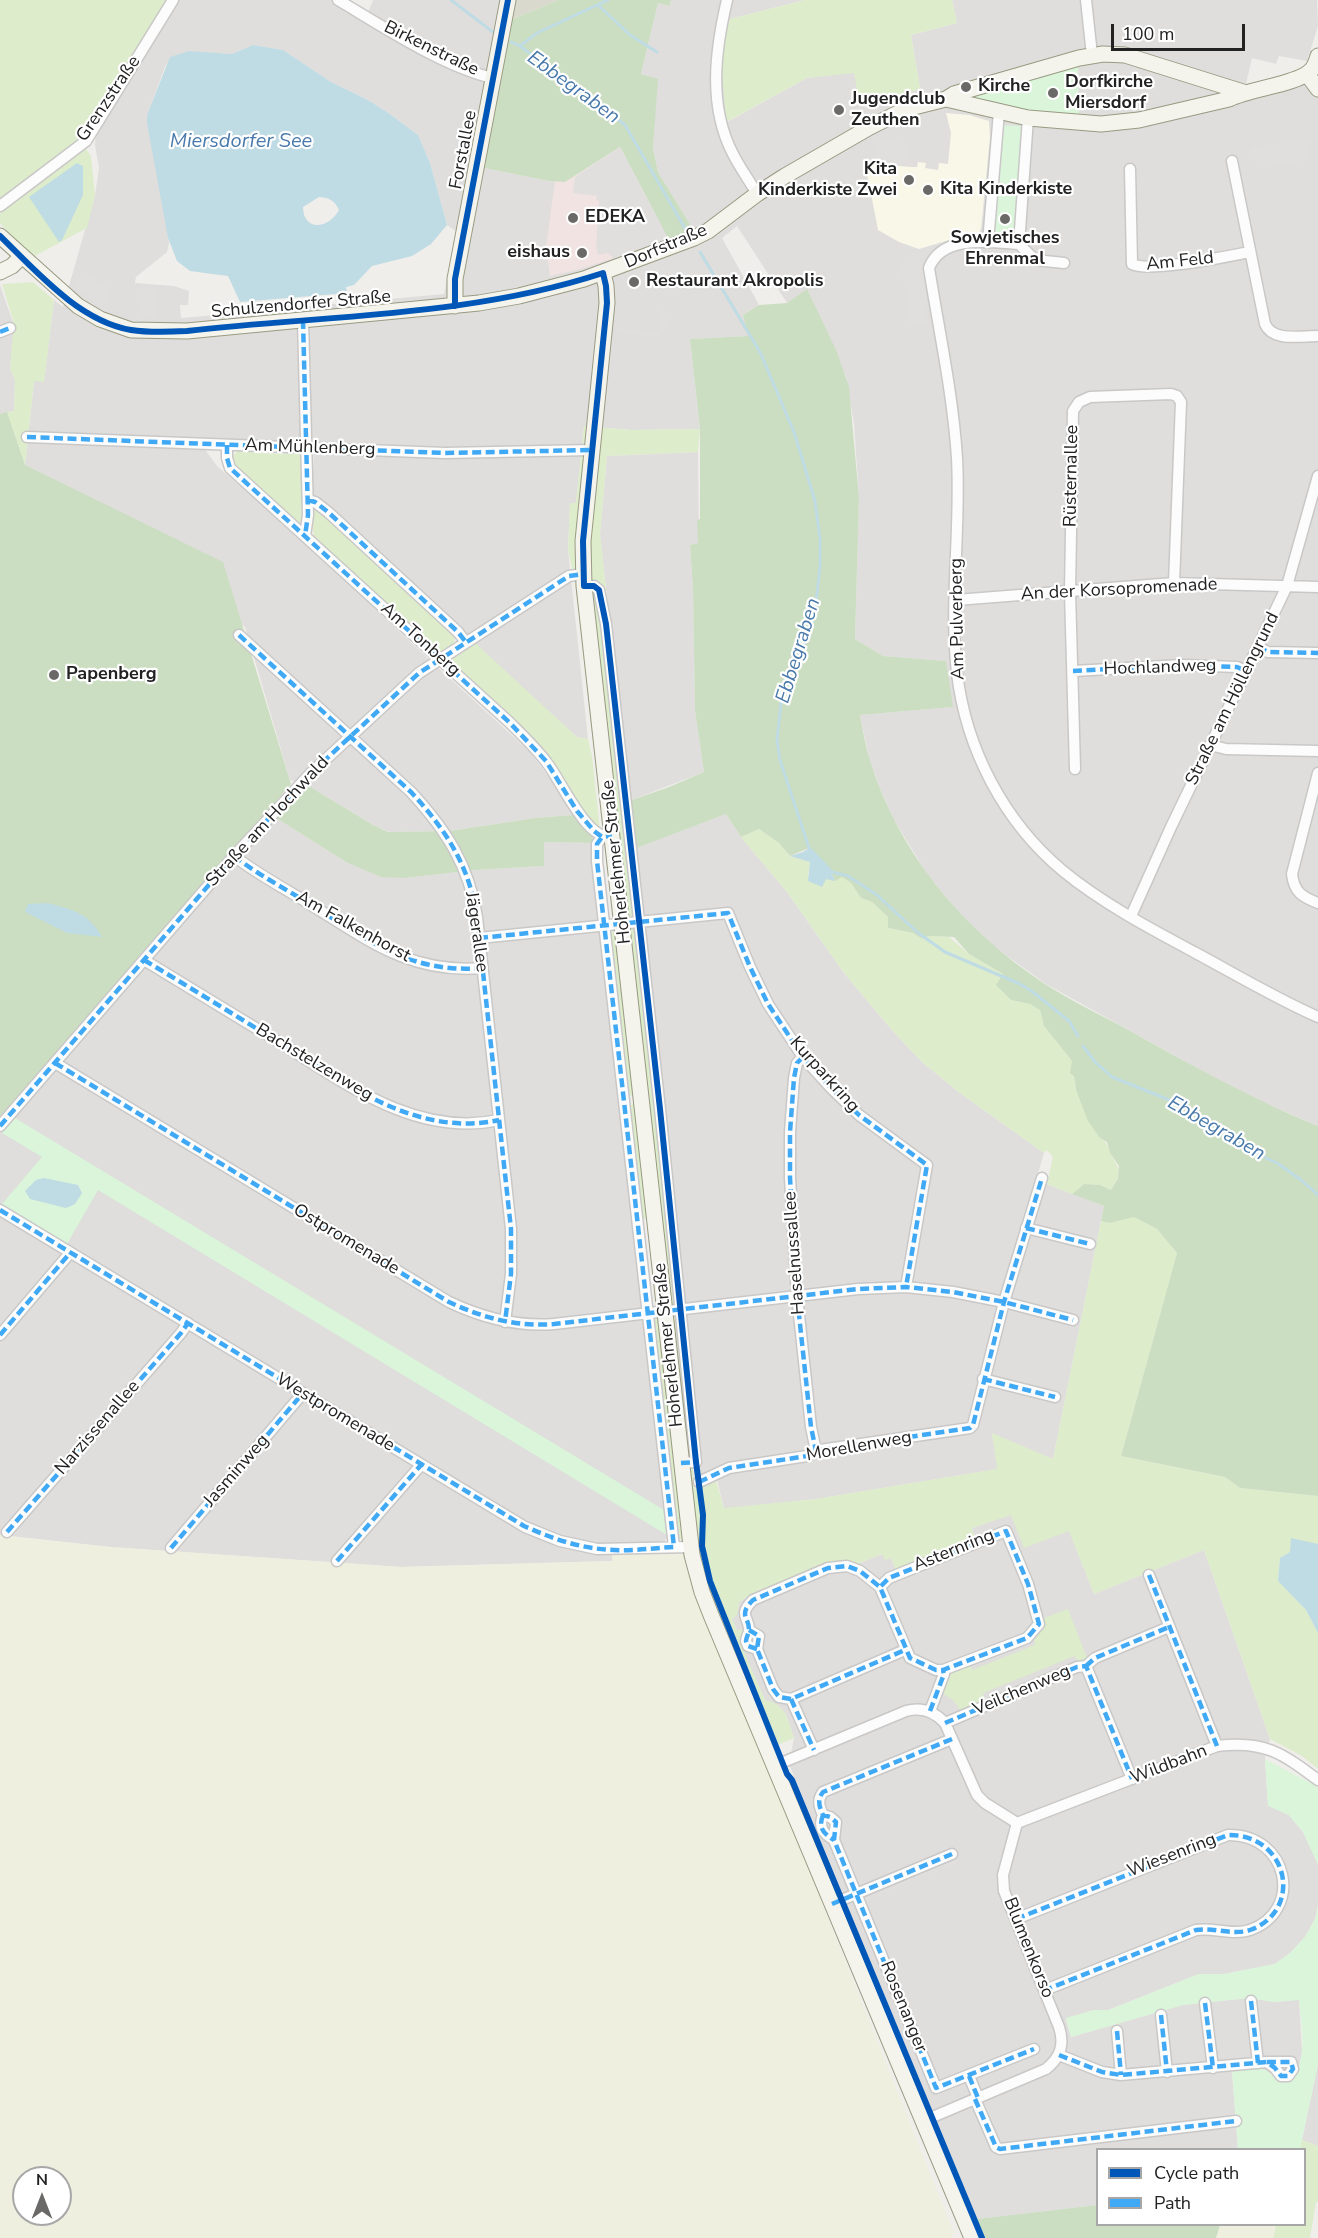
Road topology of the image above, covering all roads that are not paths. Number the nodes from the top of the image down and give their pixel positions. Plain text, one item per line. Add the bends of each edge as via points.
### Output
1 (172, 0) edge
2 (339, 0) edge
3 (508, 0) edge
4 (727, 0) edge
5 (1086, 0) edge
6 (1092, 55) junction
7 (1318, 56) edge
8 (1307, 74) junction
9 (493, 78) junction
10 (1318, 88) edge
11 (1243, 92) junction
12 (946, 99) junction
13 (999, 112) junction
14 (1028, 118) junction
15 (1232, 161) dead end
16 (1130, 169) dead end
17 (757, 194) junction
18 (0, 206) edge
19 (0, 236) edge
20 (988, 242) junction
21 (1019, 244) junction
22 (1250, 252) junction
23 (21, 256) junction
24 (1064, 263) dead end
25 (0, 272) edge
26 (603, 273) junction
27 (455, 306) junction
28 (303, 320) junction
29 (1318, 336) edge
30 (27, 437) dead end
31 (227, 445) junction
32 (306, 448) junction
33 (592, 450) junction
34 (1318, 476) edge
35 (308, 500) junction
36 (305, 536) junction
37 (584, 580) junction
38 (1174, 584) junction
39 (1287, 586) junction
40 (1318, 587) edge
41 (1070, 592) junction
42 (956, 600) junction
43 (239, 635) dead end
44 (465, 641) junction
45 (1258, 647) junction
46 (1318, 653) edge
47 (440, 658) junction
48 (1073, 671) junction
49 (1246, 671) junction
50 (350, 737) junction
51 (1210, 745) junction
52 (1318, 751) edge
53 (1075, 769) dead end
54 (1318, 773) edge
55 (607, 836) junction
56 (234, 856) junction
57 (1318, 903) edge
58 (1131, 916) junction
59 (639, 921) junction
60 (621, 923) junction
61 (604, 925) junction
62 (479, 938) junction
63 (144, 960) junction
64 (482, 968) junction
65 (1318, 1017) edge
66 (803, 1057) junction
67 (55, 1063) junction
68 (499, 1120) junction
69 (0, 1126) edge
70 (1042, 1178) dead end
71 (0, 1210) edge
72 (1026, 1228) junction
73 (1090, 1244) dead end
74 (70, 1253) junction
75 (906, 1287) junction
76 (797, 1296) junction
77 (1004, 1302) junction
78 (682, 1311) junction
79 (665, 1312) junction
80 (648, 1314) junction
81 (1073, 1320) dead end
82 (506, 1322) junction
83 (188, 1323) junction
84 (0, 1335) edge
85 (983, 1379) junction
86 (303, 1393) junction
87 (1055, 1397) dead end
88 (816, 1451) junction
89 (681, 1463) junction
90 (421, 1465) junction
91 (699, 1482) dead end
92 (7, 1532) dead end
93 (674, 1547) junction
94 (171, 1548) dead end
95 (692, 1551) junction
96 (337, 1561) dead end
97 (1149, 1575) dead end
98 (880, 1587) junction
99 (1169, 1627) junction
100 (906, 1650) junction
101 (1086, 1666) junction
102 (943, 1670) junction
103 (791, 1699) junction
104 (930, 1711) junction
105 (945, 1722) junction
106 (952, 1739) junction
107 (1217, 1746) junction
108 (814, 1750) junction
109 (774, 1766) junction
110 (1132, 1779) junction
111 (1318, 1780) edge
112 (823, 1815) junction
113 (1017, 1824) junction
114 (834, 1840) junction
115 (952, 1854) dead end
116 (856, 1893) junction
117 (832, 1904) junction
118 (1016, 1919) junction
119 (1045, 1990) junction
120 (1251, 2001) dead end
121 (1205, 2003) dead end
122 (1161, 2015) dead end
123 (1117, 2031) dead end
124 (1034, 2049) dead end
125 (1059, 2055) junction
126 (1213, 2068) junction
127 (1167, 2072) junction
128 (1121, 2075) junction
129 (969, 2076) junction
130 (976, 2098) junction
131 (923, 2121) junction
132 (1236, 2121) dead end
133 (972, 2238) edge

1 - 18 street, Grenzstraße via 86,141
2 - 9 street, Birkenstraße via 426,51
3 - 9 street, Forstallee
4 - 17 street via 716,70 720,116 733,154
5 - 6 street
6 - 11 street, Dorfstraße via 1125,55
6 - 12 street, Dorfstraße
7 - 8 street
8 - 10 street
8 - 11 street, Dorfstraße
9 - 27 street, Forstallee via 455,279
11 - 14 street, Dorfstraße via 1229,99 1119,123
12 - 13 street, Dorfstraße
12 - 17 street, Dorfstraße via 891,116
13 - 14 street, Dorfstraße
13 - 20 street
14 - 21 street
15 - 22 street
16 - 22 street, Am Feld via 1132,264 1162,266
17 - 26 street, Dorfstraße via 704,233
19 - 23 street, Schulzendorfer Straße
20 - 21 street, Am Pulverberg
20 - 42 street, Am Pulverberg via 939,252 929,268 957,456
21 - 24 street via 1035,260
22 - 29 street via 1268,332 1275,336
23 - 25 street
23 - 28 street, Schulzendorfer Straße via 86,311 131,330 188,331
26 - 27 street, Schulzendorfer Straße via 519,296
26 - 33 street, Hoherlehmer Straße via 607,303
27 - 28 street, Schulzendorfer Straße
28 - 32 street
30 - 31 street, Am Mühlenberg
31 - 32 street, Am Mühlenberg
31 - 36 street, Am Tonberg via 230,468
32 - 33 street, Am Mühlenberg via 477,454
32 - 35 street
33 - 37 street, Hoherlehmer Straße via 583,541
34 - 39 street, Straße am Höllengrund
35 - 36 street
35 - 44 street, Am Tonberg via 328,512
36 - 47 street, Am Tonberg
37 - 44 street, Straße am Hochwald via 569,576
37 - 55 street, Hoherlehmer Straße
37 - 59 street, Hoherlehmer Straße via 599,590 605,617
38 - 39 street, An der Korsopromenade
38 - 41 street, An der Korsopromenade
38 - 41 street, Rüsternallee via 1180,402 1170,394 1090,397 1078,402 1073,411
39 - 40 street, An der Korsopromenade
39 - 45 street, Straße am Höllengrund
41 - 42 street, An der Korsopromenade
41 - 48 street, Rüsternallee
42 - 58 street, Am Pulverberg via 956,656 963,707 976,750 994,787 1046,856
43 - 50 street, Jägerallee
44 - 47 street, Straße am Hochwald
45 - 46 street via 1268,652
45 - 49 street, Straße am Höllengrund
47 - 50 street, Straße am Hochwald
47 - 55 street, Am Tonberg via 534,747 577,811 594,831
48 - 49 street, Hochlandweg via 1183,665 1237,667
48 - 53 street, Rüsternallee
49 - 51 street, Straße am Höllengrund
50 - 56 street, Straße am Hochwald via 282,802
50 - 62 street, Jägerallee via 411,792 452,843 470,884
51 - 52 street via 1226,749
51 - 58 street, Straße am Höllengrund
54 - 57 street via 1292,874 1297,892
55 - 60 street, Hoherlehmer Straße
55 - 61 street, Hoherlehmer Straße via 597,844 596,852
56 - 63 street, Straße am Hochwald
56 - 64 street, Am Falkenhorst via 393,954 434,967
58 - 65 street, Am Pulverberg
59 - 60 street, Kurparkring
59 - 66 street, Kurparkring via 728,913 768,1004
59 - 78 street, Hoherlehmer Straße
60 - 61 street
60 - 79 street, Hoherlehmer Straße
61 - 62 street
61 - 80 street, Hoherlehmer Straße
62 - 64 street, Jägerallee
63 - 67 street, Straße am Hochwald
63 - 68 street, Bachstelzenweg via 390,1108 447,1123
64 - 68 street, Jägerallee
66 - 75 street, Kurparkring via 859,1115 927,1165
66 - 76 street, Haselnussallee via 797,1063 790,1132
67 - 69 street, Straße am Hochwald
67 - 82 street, Ostpromenade via 449,1302
68 - 82 street, Jägerallee via 512,1252
70 - 72 street, Morellenweg
71 - 74 street, Westpromenade
72 - 73 street
72 - 77 street, Morellenweg
74 - 83 street, Westpromenade
74 - 84 street
75 - 76 street, Ostpromenade
75 - 77 street, Ostpromenade
76 - 78 street, Ostpromenade
76 - 88 street, Haselnussallee
77 - 81 street
77 - 85 street, Morellenweg
78 - 79 street, Ostpromenade
78 - 89 street, Hoherlehmer Straße via 696,1462
79 - 80 street, Ostpromenade
79 - 89 street, Hoherlehmer Straße
80 - 82 street, Ostpromenade via 543,1325
80 - 93 street, Hoherlehmer Straße
83 - 86 street, Westpromenade
83 - 92 street, Narzissenallee
85 - 87 street
85 - 88 street, Morellenweg via 970,1428
86 - 90 street, Westpromenade
86 - 94 street, Jasminweg
88 - 91 street, Morellenweg via 807,1456 729,1468
89 - 95 street, Hoherlehmer Straße
90 - 93 street, Westpromenade via 524,1526 560,1541 615,1550
90 - 96 street
93 - 95 street, Westpromenade
95 - 109 street, Hoherlehmer Straße via 708,1607
97 - 99 street
98 - 100 street
98 - 102 street, Asternring via 889,1578 1006,1531 1028,1584 1039,1624 1027,1638
98 - 103 street via 847,1566 828,1568 753,1599 746,1607 748,1646 757,1649 779,1697
99 - 101 street via 1095,1658
99 - 107 street
100 - 102 street via 910,1658 921,1664
100 - 103 street
101 - 105 street, Veilchenweg
101 - 110 street, Veilchenweg
102 - 104 street
103 - 108 street
104 - 105 street
104 - 108 street via 906,1711
105 - 106 street
106 - 112 street via 823,1792 819,1805
106 - 113 street via 977,1795
107 - 110 street, Wildbahn
107 - 111 street, Wildbahn via 1245,1744 1267,1748
108 - 109 street
109 - 117 street, Hoherlehmer Straße
110 - 113 street, Wildbahn
112 - 114 street via 821,1829
112 - 114 street via 836,1822
113 - 118 street, Blumenkorso via 1003,1883
114 - 116 street, Rosenanger
115 - 116 street
116 - 117 street
116 - 129 street, Rosenanger via 934,2085 941,2088
117 - 131 street, Hoherlehmer Straße
118 - 119 street, Blumenkorso
118 - 119 street, Wiesenring via 1228,1835 1249,1837 1265,1845 1282,1871 1278,1906 1268,1919 1250,1930 1196,1930
119 - 125 street, Blumenkorso via 1062,2035
120 - 126 street via 1263,2063
121 - 126 street
122 - 127 street
123 - 128 street
124 - 129 street, Rosenanger
125 - 128 street
125 - 130 street via 1046,2069
126 - 127 street
127 - 128 street
129 - 130 street
130 - 131 street
130 - 132 street via 1000,2150
131 - 133 street, Hoherlehmer Straße

